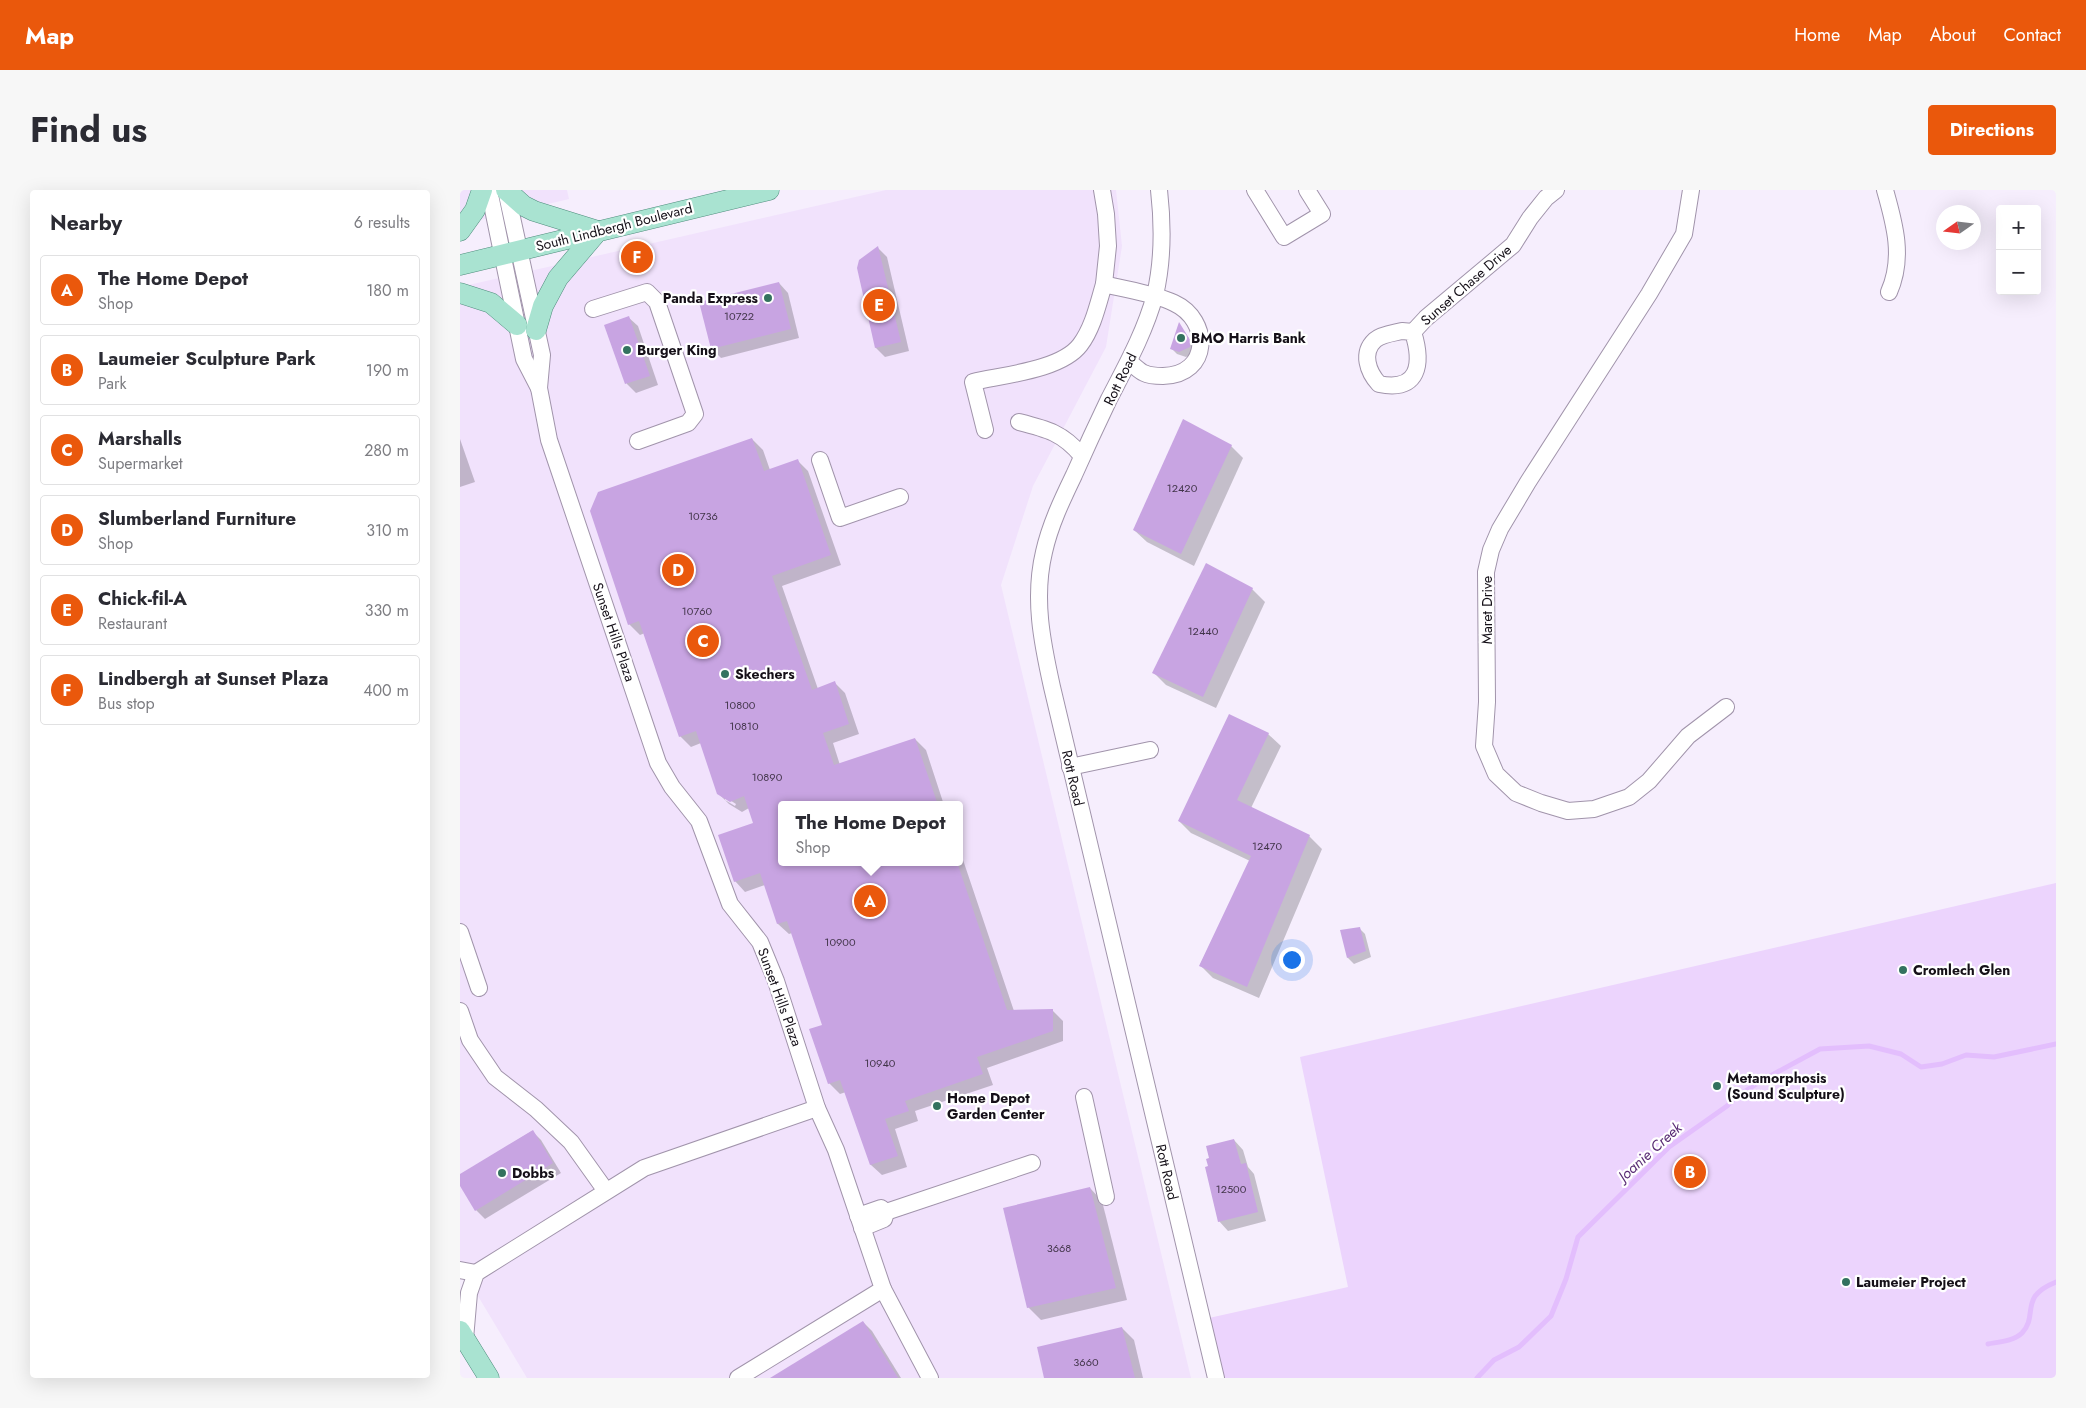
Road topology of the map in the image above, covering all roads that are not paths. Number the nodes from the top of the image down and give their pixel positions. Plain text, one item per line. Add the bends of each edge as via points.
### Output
1 (482, 190) edge
2 (489, 190) edge
3 (506, 190) edge
4 (769, 190) edge
5 (1102, 190) edge
6 (1159, 190) edge
7 (1255, 190) edge
8 (1307, 190) edge
9 (1556, 190) edge
10 (1690, 190) edge
11 (1885, 190) edge
12 (460, 230) edge
13 (598, 231) junction
14 (510, 253) junction
15 (460, 265) edge
16 (1104, 284) junction
17 (1889, 292) dead end
18 (460, 293) edge
19 (1154, 296) junction
20 (593, 309) dead end
21 (517, 326) junction
22 (536, 330) junction
23 (1413, 332) dead end
24 (1129, 362) junction
25 (539, 388) junction
26 (1019, 422) dead end
27 (985, 430) dead end
28 (638, 441) dead end
29 (1082, 456) junction
30 (820, 460) dead end
31 (900, 497) dead end
32 (1726, 707) dead end
33 (1150, 750) dead end
34 (1070, 767) junction
35 (460, 932) edge
36 (479, 988) dead end
37 (460, 1011) edge
38 (1084, 1098) dead end
39 (817, 1108) junction
40 (1032, 1162) dead end
41 (606, 1191) junction
42 (1106, 1197) dead end
43 (860, 1222) junction
44 (468, 1272) edge
45 (883, 1289) junction
46 (463, 1335) edge
47 (489, 1378) edge
48 (738, 1378) edge
49 (930, 1378) edge
50 (1216, 1378) edge

1 - 12 main road via 475,210
2 - 14 street
3 - 13 main road via 534,211
3 - 14 street
4 - 13 main road, South Lindbergh Boulevard
5 - 16 street via 1108,246
6 - 19 street, Rott Road via 1162,233
7 - 8 street via 1284,237 1322,214
9 - 23 street, Sunset Chase Drive via 1530,218 1513,245
10 - 32 street, Maret Drive via 1684,234 1528,482 1491,550 1486,572 1484,746 1496,774 1516,793 1568,811 1594,809 1629,797 1649,780 1688,736
11 - 17 street via 1898,254 1896,276
13 - 14 main road, South Lindbergh Boulevard
13 - 22 main road via 558,278 543,306
14 - 15 main road, South Lindbergh Boulevard
14 - 21 street, Sunset Hills Plaza
14 - 22 street, Sunset Hills Plaza
16 - 19 street
16 - 27 street via 1087,332 1069,356 973,382
18 - 21 main road via 491,304
19 - 24 street, Rott Road
19 - 24 street via 1175,303 1195,321 1201,341 1197,360 1183,372 1172,376 1144,373
20 - 28 street via 647,292 657,302 695,414 688,423
21 - 25 street, Sunset Hills Plaza via 524,359
22 - 25 street, Sunset Hills Plaza via 542,355
24 - 29 street, Rott Road
25 - 39 street, Sunset Hills Plaza via 549,440 658,763 699,821 730,904 760,942
26 - 29 street via 1052,430 1071,443
29 - 34 street, Rott Road via 1063,497 1044,553 1038,612
30 - 31 street via 840,518
33 - 34 street
34 - 50 street, Rott Road
35 - 36 street
37 - 41 street via 470,1040 495,1077 571,1142
38 - 42 street
39 - 41 street via 644,1168
39 - 43 street, Sunset Hills Plaza via 836,1150
40 - 43 street via 886,1212 881,1208
41 - 44 street via 572,1214
43 - 45 street, Sunset Hills Plaza
44 - 46 street via 469,1293
45 - 48 street
45 - 49 street, Sunset Hills Plaza
46 - 47 main road

